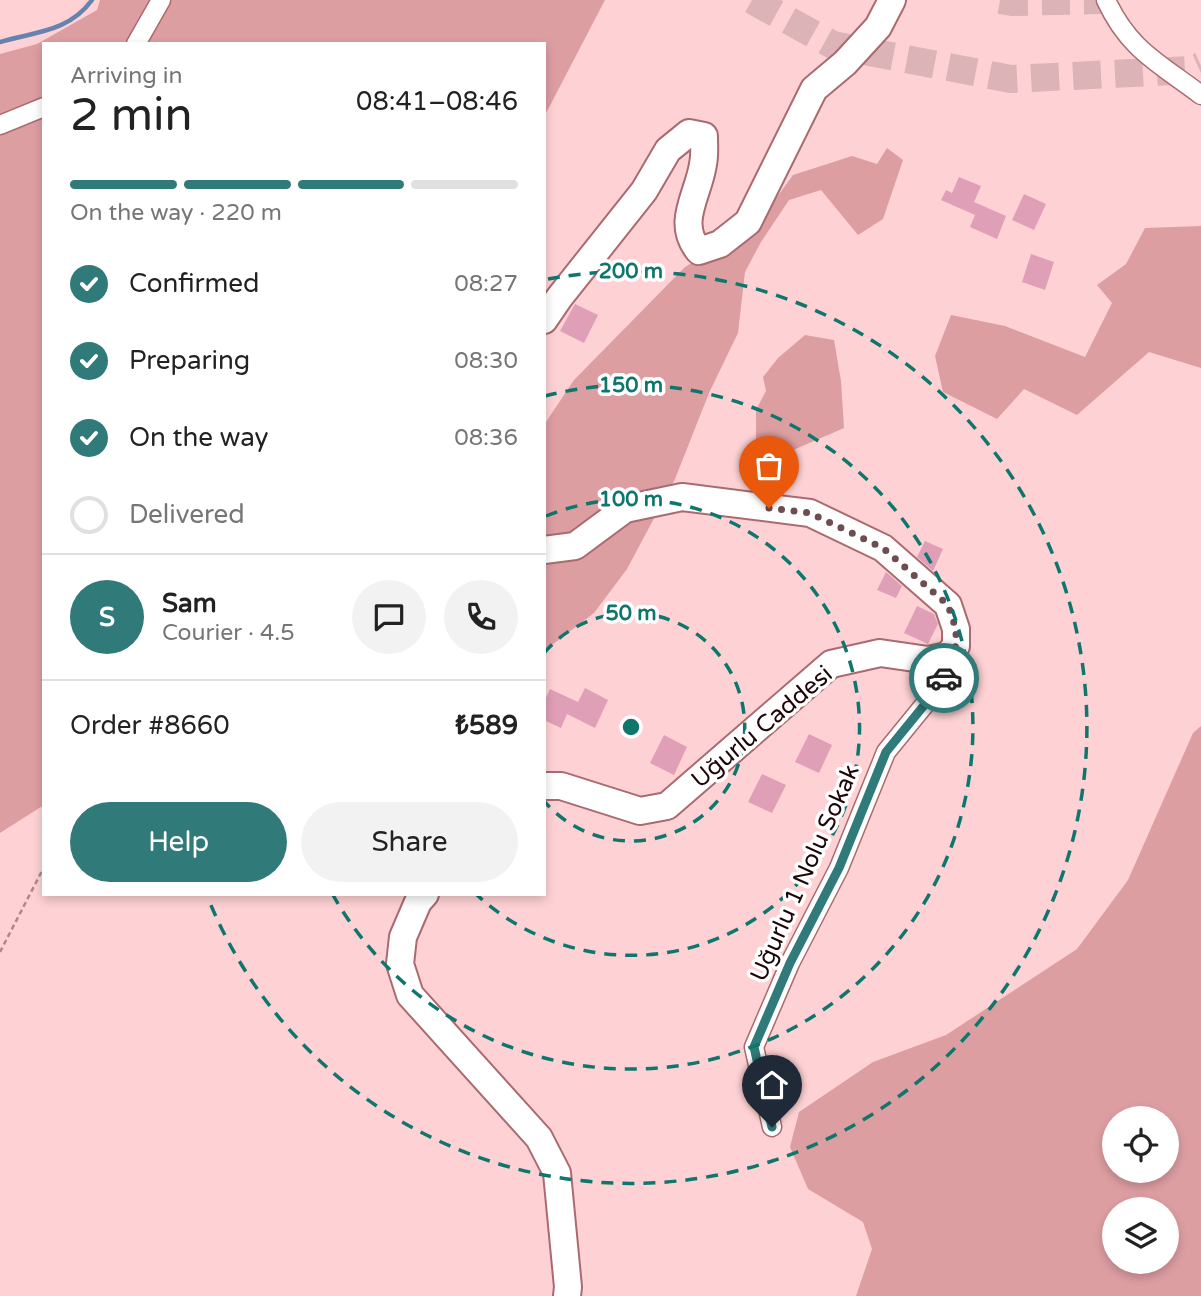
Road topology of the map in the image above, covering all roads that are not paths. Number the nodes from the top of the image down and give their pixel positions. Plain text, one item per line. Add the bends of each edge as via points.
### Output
1 (161, 0) edge
2 (892, 0) edge
3 (1106, 0) edge
4 (137, 42) edge
5 (1201, 95) edge
6 (42, 108) edge
7 (0, 125) edge
8 (546, 317) edge
9 (546, 550) edge
10 (947, 656) junction
11 (546, 786) edge
12 (423, 896) edge
13 (772, 1127) dead end
14 (567, 1296) edge

1 - 4 street
2 - 8 street via 878,27 814,89 748,222 720,244 699,251 690,240 689,207 703,165 704,136 689,133 668,150 643,191
3 - 5 street via 1123,32 1141,52
6 - 7 street
9 - 10 street via 575,545 625,509 682,497 810,513 883,548 948,605 956,646
10 - 11 street, Uğurlu Caddesi via 928,660 880,653 831,664 667,806 640,811 561,786
10 - 13 street, Uğurlu 1 Nolu Sokak via 950,665 939,687 886,752 839,868 790,963 754,1047
12 - 14 street via 403,937 400,964 410,995 545,1149 557,1173

